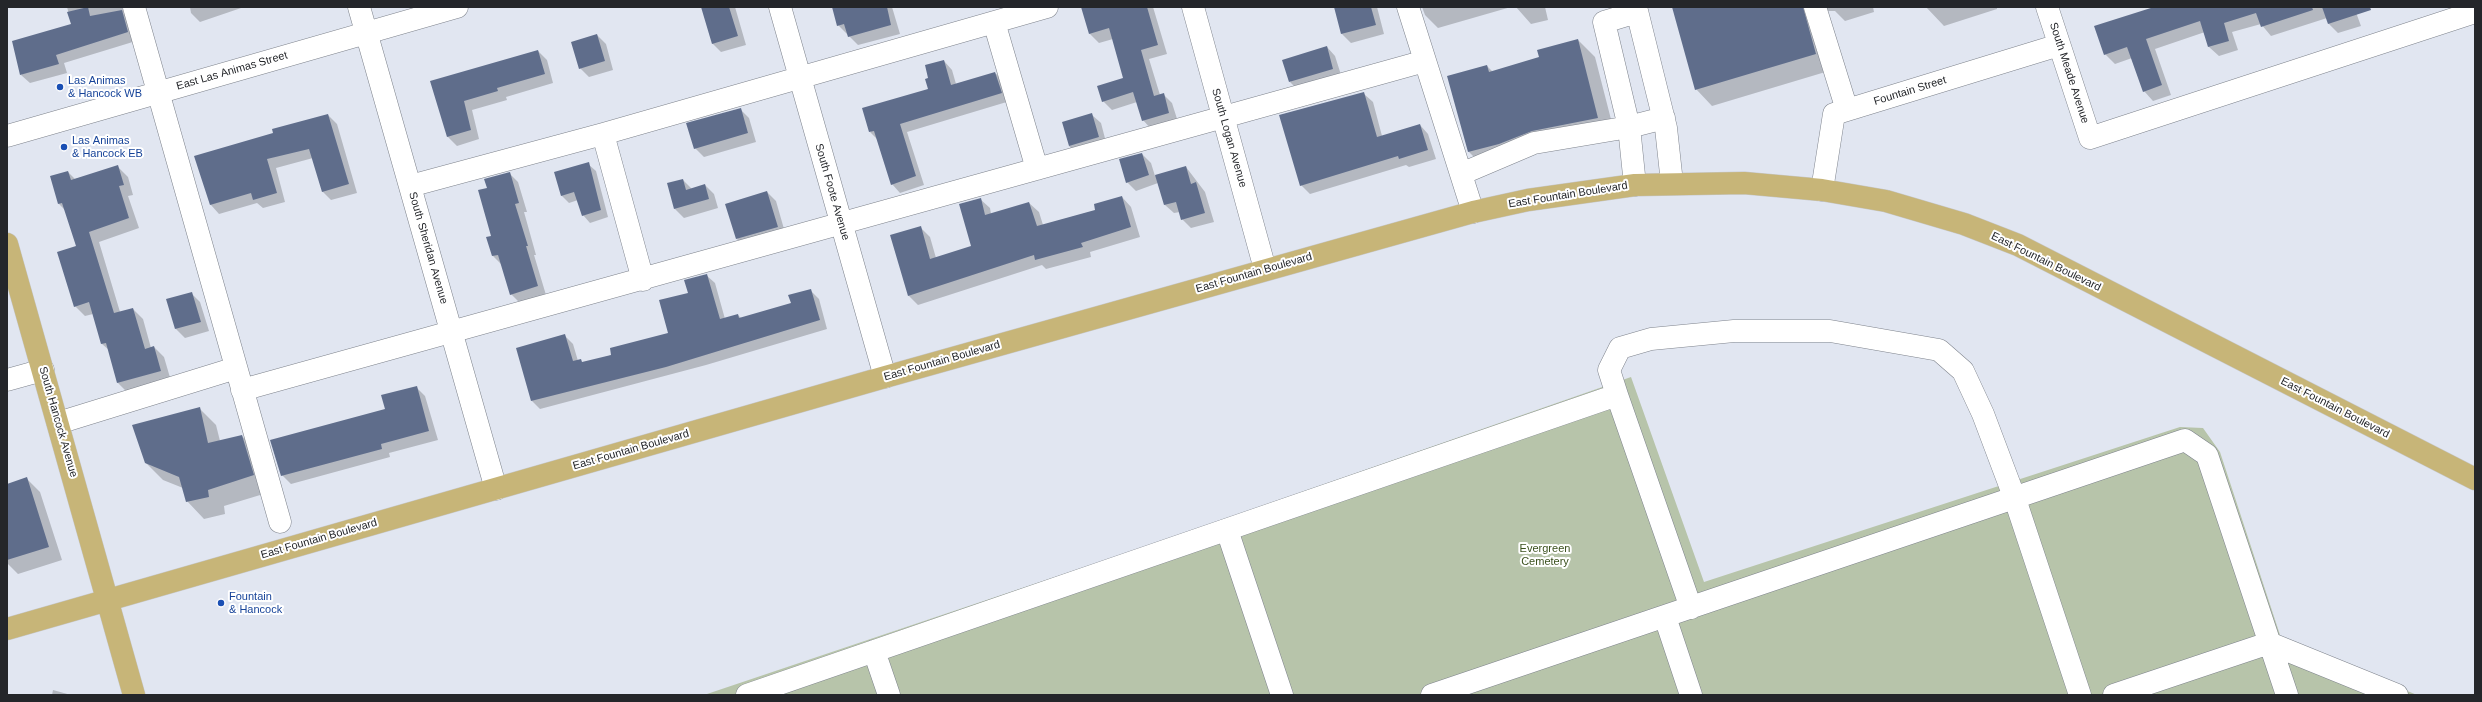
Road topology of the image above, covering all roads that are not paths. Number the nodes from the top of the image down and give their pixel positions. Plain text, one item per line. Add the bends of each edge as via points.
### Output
1 (134, 7) edge
2 (359, 7) edge
3 (457, 7) edge
4 (780, 7) edge
5 (1047, 7) edge
6 (1193, 7) edge
7 (1408, 7) edge
8 (1815, 7) edge
9 (2047, 7) edge
10 (1636, 10) edge
11 (2475, 12) edge
12 (994, 22) junction
13 (367, 33) junction
14 (2059, 45) junction
15 (1424, 61) junction
16 (800, 78) junction
17 (158, 92) junction
18 (1847, 110) junction
19 (1222, 118) junction
20 (1664, 118) junction
21 (1629, 127) junction
22 (602, 134) junction
23 (7, 136) edge
24 (1037, 169) junction
25 (1461, 174) junction
26 (1672, 184) junction
27 (1635, 185) junction
28 (410, 186) junction
29 (1822, 190) junction
30 (1473, 212) junction
31 (842, 225) junction
32 (7, 244) edge
33 (1266, 269) junction
34 (643, 280) junction
35 (452, 333) junction
36 (236, 368) junction
37 (43, 370) junction
38 (885, 377) junction
39 (7, 380) edge
40 (242, 390) junction
41 (1617, 396) junction
42 (58, 423) junction
43 (2475, 479) edge
44 (496, 488) junction
45 (2016, 499) junction
46 (280, 522) dead end
47 (1227, 530) junction
48 (108, 600) junction
49 (1691, 608) junction
50 (1665, 617) junction
51 (7, 629) edge
52 (2269, 643) junction
53 (874, 651) junction
54 (134, 695) edge
55 (747, 695) edge
56 (889, 695) edge
57 (1282, 695) edge
58 (1432, 695) edge
59 (1691, 695) edge
60 (2080, 695) edge
61 (2114, 695) edge
62 (2287, 695) edge
63 (2397, 695) edge

1 - 17 street
2 - 13 street, South Sheridan Avenue
3 - 13 street, East Las Animas Street
4 - 16 street, South Foote Avenue
5 - 12 street
6 - 19 street, South Logan Avenue
7 - 15 street
8 - 18 street
9 - 14 street, South Meade Avenue
10 - 20 street
10 - 21 street via 1604,22
11 - 14 street, South Meade Avenue via 2090,138
12 - 16 street
12 - 24 street
13 - 17 street, East Las Animas Street
13 - 28 street, South Sheridan Avenue
14 - 18 street, Fountain Street
15 - 19 street
15 - 25 street
16 - 22 street
16 - 31 street, South Foote Avenue
17 - 23 street, East Las Animas Street
17 - 36 street
18 - 29 street, Fountain Street via 1834,114
19 - 24 street
19 - 33 street, South Logan Avenue
20 - 21 street
20 - 26 street
21 - 25 street via 1534,143
21 - 27 street
22 - 28 street
22 - 34 street
24 - 31 street
25 - 30 street
26 - 27 main road, East Fountain Boulevard
26 - 29 main road, East Fountain Boulevard via 1744,183
27 - 30 main road, East Fountain Boulevard via 1536,198
28 - 35 street, South Sheridan Avenue
29 - 43 main road, East Fountain Boulevard via 1893,203 1964,224 2018,245
30 - 33 main road, East Fountain Boulevard
31 - 34 street
31 - 38 street, South Foote Avenue
32 - 37 main road, South Hancock Avenue
33 - 38 main road, East Fountain Boulevard
34 - 35 street
35 - 40 street
35 - 44 street, South Sheridan Avenue
36 - 40 street
36 - 42 street
37 - 39 street
37 - 42 main road, South Hancock Avenue
38 - 44 main road, East Fountain Boulevard
40 - 46 street
41 - 45 street via 1610,370 1620,348 1651,339 1734,331 1830,331 1940,350 1963,370
41 - 47 street
41 - 49 street
42 - 48 main road, South Hancock Avenue
44 - 48 main road, East Fountain Boulevard
45 - 49 street
45 - 52 street via 2185,440 2207,455
45 - 60 street
47 - 53 street
47 - 57 street
48 - 51 main road, East Fountain Boulevard
48 - 54 main road, South Hancock Avenue
49 - 50 street
50 - 58 street
50 - 59 street
52 - 61 street
52 - 62 street
52 - 63 street
53 - 55 street
53 - 56 street

